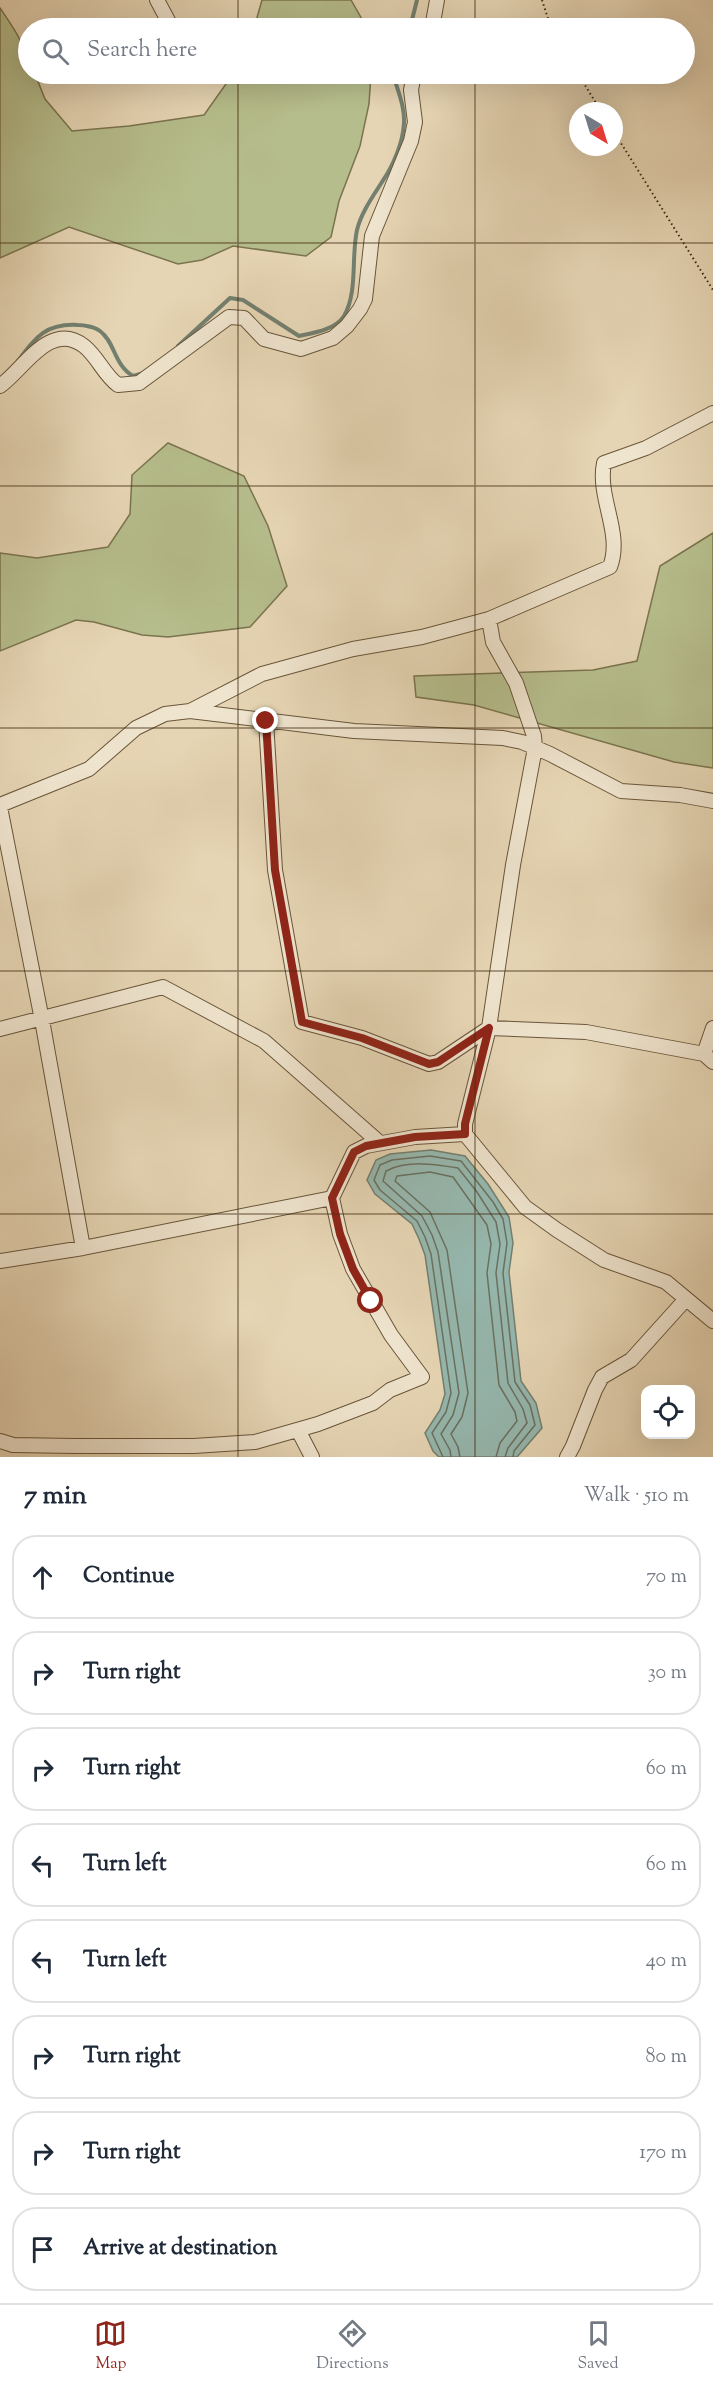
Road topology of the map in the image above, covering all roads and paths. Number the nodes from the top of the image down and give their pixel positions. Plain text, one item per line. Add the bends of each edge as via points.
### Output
1 (157, 0) edge
2 (437, 0) edge
3 (542, 0) edge
4 (167, 18) edge
5 (434, 18) edge
6 (548, 18) edge
7 (412, 84) edge
8 (584, 84) edge
9 (595, 102) edge
10 (623, 146) edge
11 (713, 290) edge
12 (0, 386) edge
13 (713, 413) edge
14 (489, 619) junction
15 (190, 711) junction
16 (266, 721) junction
17 (535, 748) junction
18 (713, 801) edge
19 (0, 806) edge
20 (42, 1020) junction
21 (489, 1028) junction
22 (713, 1028) edge
23 (0, 1029) edge
24 (708, 1058) edge
25 (465, 1134) junction
26 (380, 1143) junction
27 (332, 1198) junction
28 (83, 1248) junction
29 (0, 1261) edge
30 (686, 1299) junction
31 (713, 1321) edge
32 (298, 1430) junction
33 (0, 1441) edge
34 (312, 1457) edge
35 (567, 1457) edge

1 - 4 street
2 - 5 street
3 - 6 path
7 - 12 street via 415,122 411,141 372,236 365,298 347,326 333,338 301,349 280,345 264,339 244,318 229,317 140,383 118,386 85,346 65,338 56,339 46,343
8 - 9 path
10 - 11 path
13 - 14 street via 646,448 604,463 604,501 615,555 610,567
14 - 15 street via 262,674
14 - 17 street via 493,642 516,683
15 - 16 street
15 - 19 street via 165,714 136,728 89,769
16 - 17 street via 354,731 503,738
16 - 21 street via 275,870 302,1022 362,1038 429,1064
17 - 18 street via 621,791
17 - 21 street
19 - 20 street
20 - 23 street
20 - 26 street via 163,987 264,1041
20 - 28 street
21 - 24 street via 586,1032
21 - 25 street
22 - 24 street
25 - 26 street
25 - 30 street via 525,1207 604,1260 666,1282
26 - 27 street via 354,1152
27 - 28 street
27 - 32 street via 353,1269 391,1335 422,1377 390,1390 373,1403
28 - 29 street
30 - 31 street
30 - 35 street via 631,1360 602,1377
32 - 33 street via 255,1442 194,1446 13,1445
32 - 34 street

